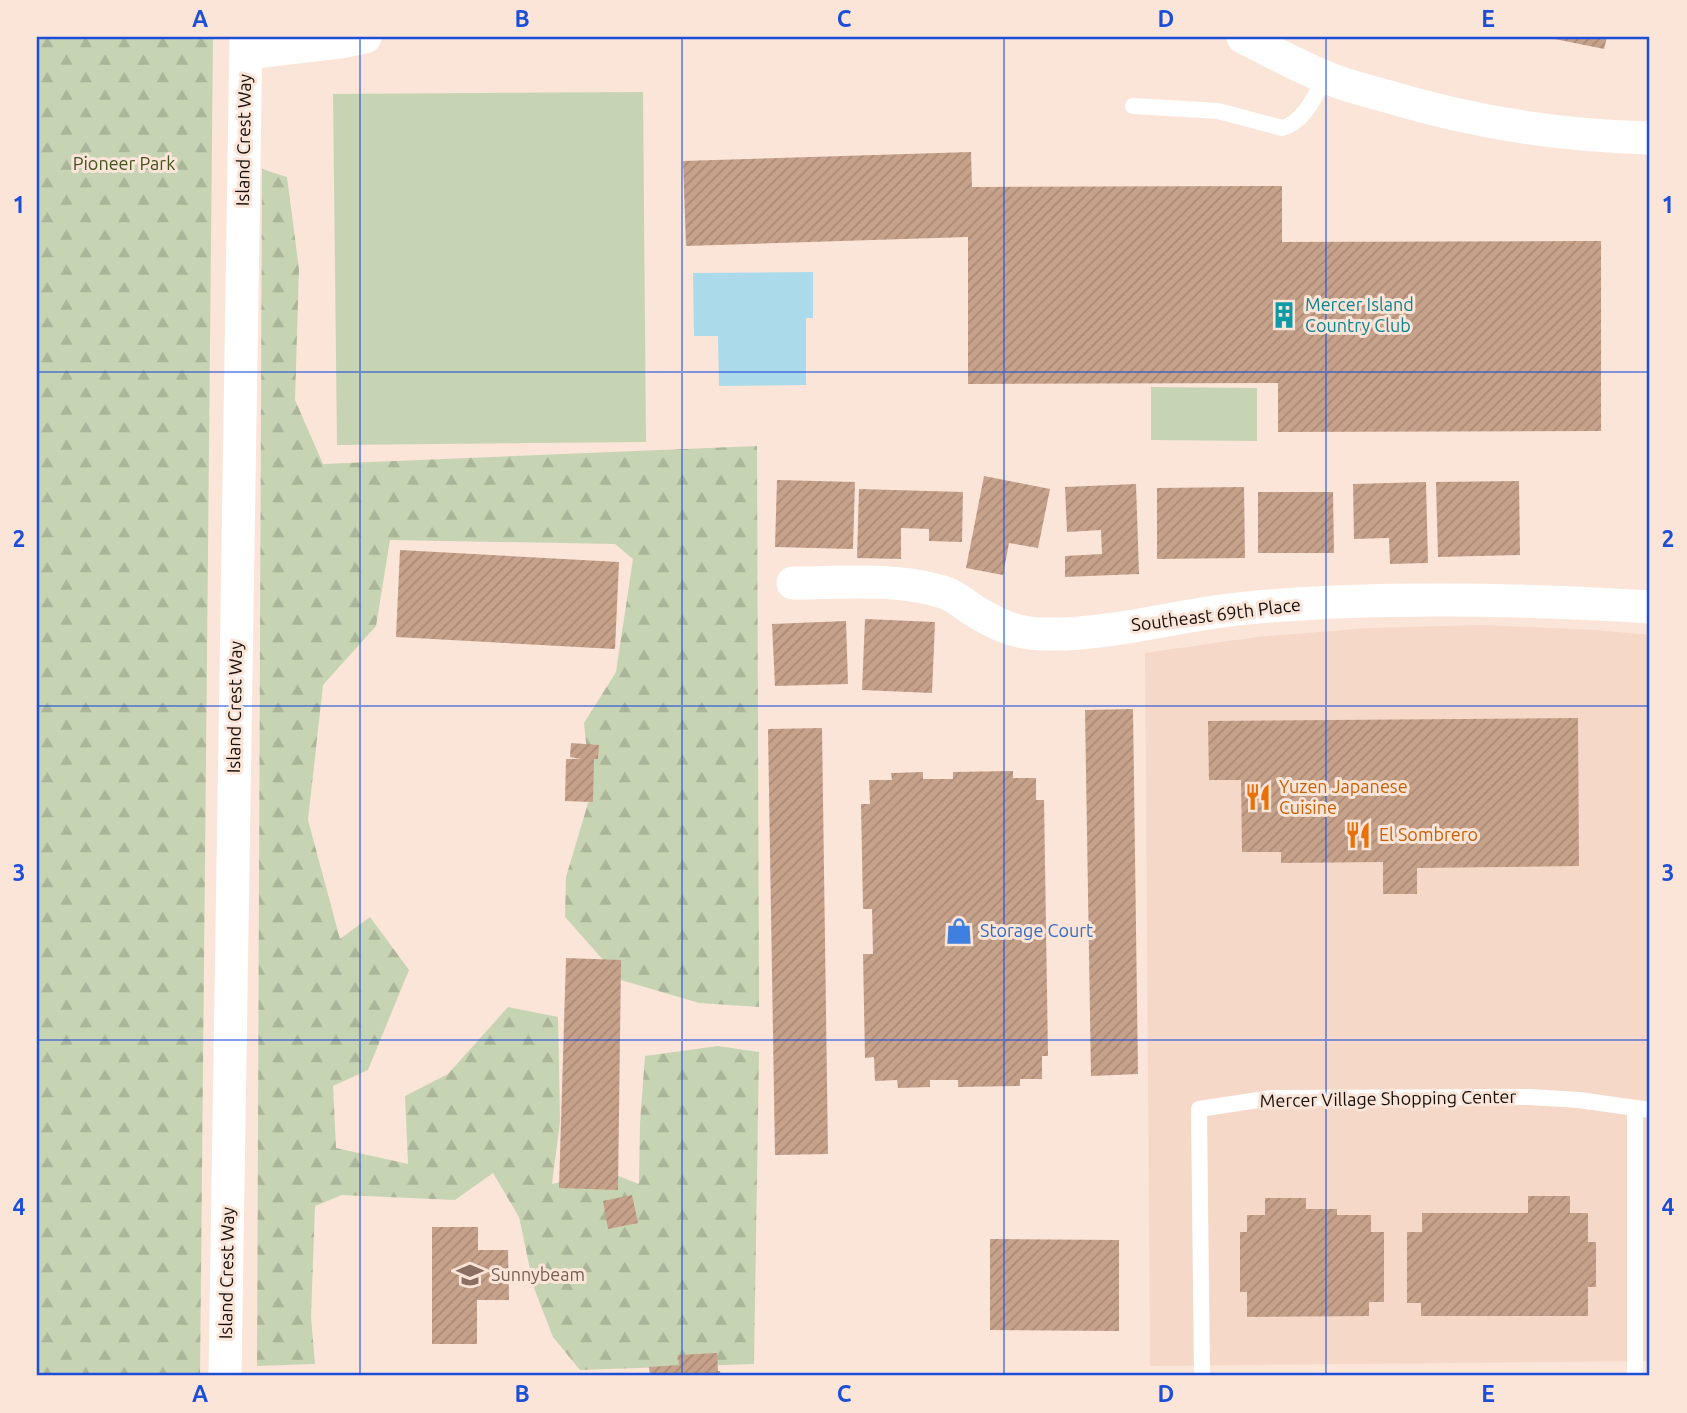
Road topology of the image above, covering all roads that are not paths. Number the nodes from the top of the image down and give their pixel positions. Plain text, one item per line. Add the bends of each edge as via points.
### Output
1 (365, 37) edge
2 (1243, 37) edge
3 (246, 45) edge
4 (1326, 77) junction
5 (1133, 106) dead end
6 (1650, 138) edge
7 (793, 583) dead end
8 (1650, 607) edge
9 (1642, 1110) edge
10 (225, 1376) edge
11 (1202, 1376) edge
12 (1635, 1376) edge

1 - 3 street
2 - 4 street
3 - 10 street, Island Crest Way
4 - 5 lane via 1306,110 1292,125 1282,128 1218,111
4 - 6 street via 1481,122
7 - 8 street, Southeast 69th Place via 926,587 949,594 1002,626 1070,635 1254,607 1332,602 1496,600
9 - 11 lane, Mercer Village Shopping Center via 1529,1097 1272,1098 1199,1109
9 - 12 lane, Mercer Village Shopping Center

